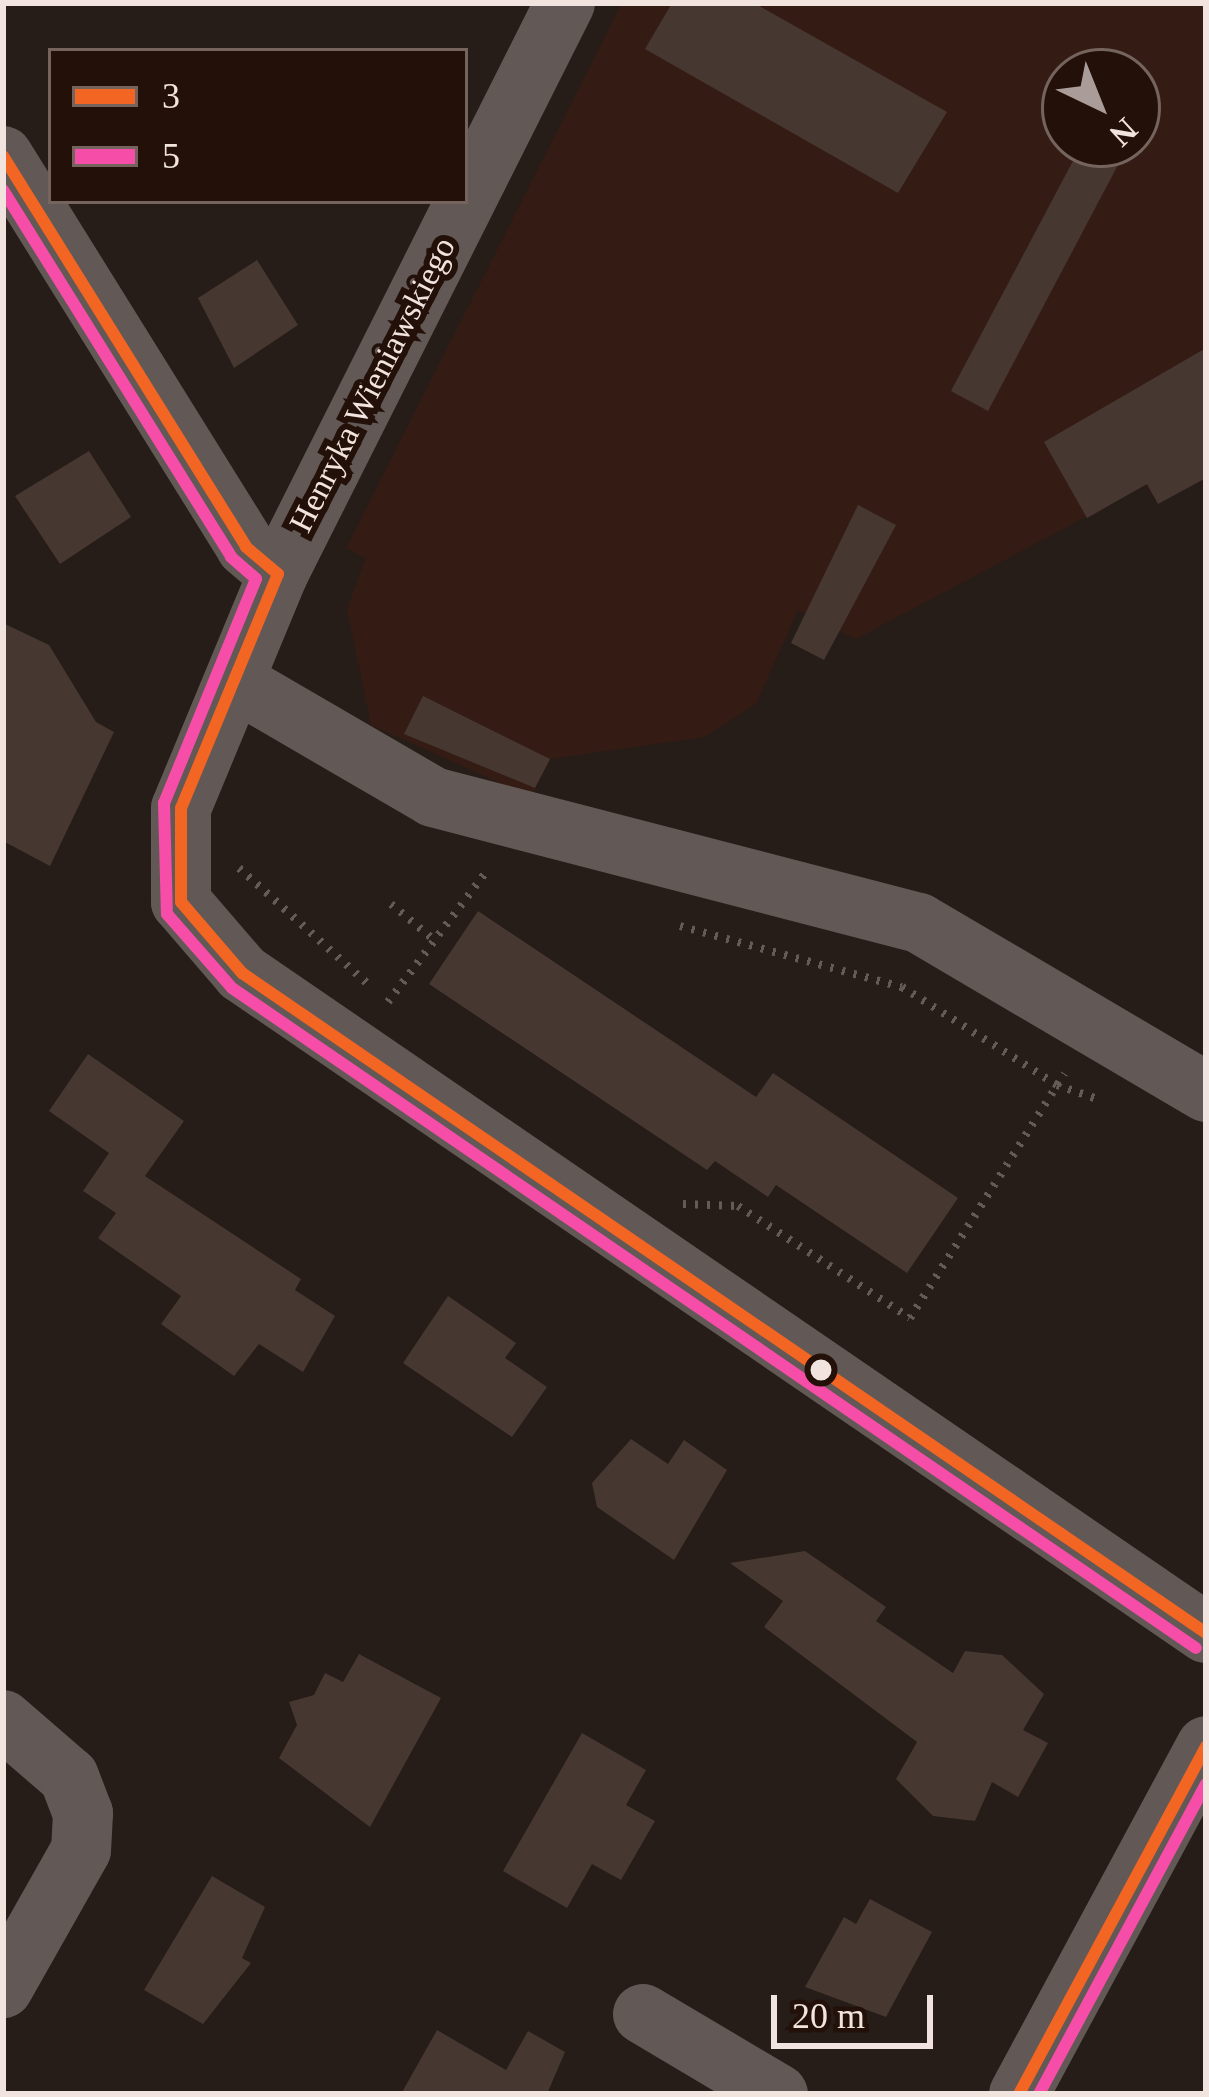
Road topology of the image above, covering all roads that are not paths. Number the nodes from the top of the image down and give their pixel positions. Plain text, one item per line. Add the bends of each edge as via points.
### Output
1 (565, 3) edge
2 (3, 156) edge
3 (468, 196) edge
4 (464, 204) edge
5 (278, 574) junction
6 (234, 681) junction
7 (1206, 1092) edge
8 (1206, 1633) edge
9 (3, 1720) edge
10 (1206, 1745) edge
11 (3, 1988) edge
12 (643, 2014) dead end
13 (778, 2094) edge
14 (1019, 2094) edge

1 - 3 street, Henryka Wieniawskiego
2 - 5 street via 246,547
4 - 5 street, Henryka Wieniawskiego
5 - 6 street, Henryka Wieniawskiego
6 - 7 street via 433,797 919,923
6 - 8 street, Henryka Wieniawskiego via 181,808 181,902 242,973
9 - 11 street via 70,1777 83,1813 81,1850
10 - 14 street
12 - 13 street

